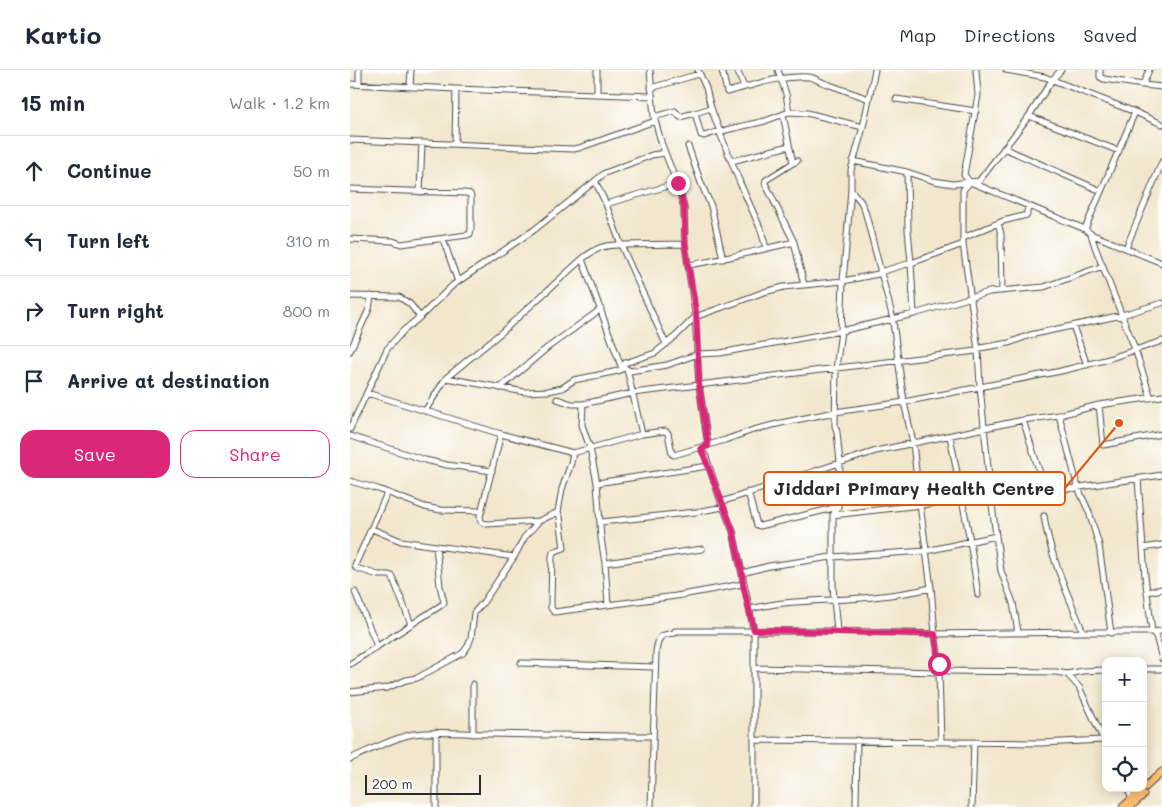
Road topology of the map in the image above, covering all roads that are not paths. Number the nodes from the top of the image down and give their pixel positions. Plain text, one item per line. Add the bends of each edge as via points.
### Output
1 (359, 70) edge
2 (411, 70) edge
3 (597, 70) edge
4 (650, 70) edge
5 (722, 70) edge
6 (737, 70) edge
7 (778, 70) edge
8 (875, 70) edge
9 (976, 70) edge
10 (1006, 70) edge
11 (1045, 70) edge
12 (1061, 70) edge
13 (1100, 70) edge
14 (1148, 70) edge
15 (699, 72) edge
16 (1045, 77) junction
17 (782, 79) junction
18 (1052, 80) junction
19 (350, 84) edge
20 (359, 84) junction
21 (1143, 85) junction
22 (410, 86) junction
23 (744, 87) junction
24 (1162, 87) edge
25 (651, 88) junction
26 (456, 89) junction
27 (597, 93) junction
28 (652, 96) junction
29 (869, 99) junction
30 (896, 99) dead end
31 (711, 108) junction
32 (976, 111) junction
33 (789, 112) junction
34 (1135, 112) junction
35 (695, 113) junction
36 (783, 115) junction
37 (1029, 116) junction
38 (655, 119) junction
39 (1162, 124) edge
40 (863, 127) junction
41 (719, 132) junction
42 (350, 140) edge
43 (422, 143) junction
44 (454, 144) junction
45 (688, 146) dead end
46 (789, 146) junction
47 (1004, 148) junction
48 (1119, 151) junction
49 (665, 153) junction
50 (732, 161) junction
51 (853, 161) junction
52 (1162, 162) edge
53 (907, 172) junction
54 (595, 181) junction
55 (970, 182) junction
56 (678, 183) junction
57 (350, 189) edge
58 (851, 190) junction
59 (1101, 191) junction
60 (420, 192) junction
61 (606, 204) junction
62 (1029, 206) junction
63 (998, 223) junction
64 (1085, 229) junction
65 (1091, 234) junction
66 (350, 239) edge
67 (443, 239) junction
68 (963, 241) junction
69 (794, 242) junction
70 (685, 244) junction
71 (621, 245) junction
72 (766, 248) junction
73 (1126, 248) junction
74 (582, 259) junction
75 (723, 259) junction
76 (911, 263) junction
77 (1162, 263) edge
78 (688, 265) junction
79 (1102, 266) junction
80 (880, 272) junction
81 (843, 281) junction
82 (458, 282) junction
83 (804, 284) junction
84 (1002, 291) junction
85 (350, 296) edge
86 (371, 296) junction
87 (971, 298) junction
88 (1162, 304) edge
89 (601, 310) junction
90 (914, 314) junction
91 (1122, 314) junction
92 (420, 317) junction
93 (695, 317) junction
94 (892, 319) junction
95 (1074, 326) junction
96 (841, 331) junction
97 (1162, 341) edge
98 (666, 344) junction
99 (350, 349) edge
100 (1135, 349) junction
101 (978, 350) junction
102 (698, 354) junction
103 (899, 361) junction
104 (1087, 365) junction
105 (625, 367) junction
106 (836, 369) junction
107 (446, 378) junction
108 (699, 384) junction
109 (980, 386) junction
110 (500, 388) junction
111 (367, 393) junction
112 (633, 393) junction
113 (1162, 396) edge
114 (1151, 398) junction
115 (557, 399) dead end
116 (904, 402) junction
117 (583, 404) junction
118 (1099, 405) junction
119 (425, 411) junction
120 (835, 412) junction
121 (1059, 415) junction
122 (1023, 420) junction
123 (984, 428) junction
124 (350, 429) edge
125 (501, 434) junction
126 (642, 434) junction
127 (1162, 434) edge
128 (350, 436) edge
129 (950, 436) junction
130 (914, 443) junction
131 (708, 446) junction
132 (590, 448) junction
133 (701, 448) junction
134 (573, 453) junction
135 (840, 463) junction
136 (708, 466) junction
137 (492, 471) junction
138 (1162, 475) edge
139 (1138, 479) junction
140 (350, 481) edge
141 (597, 483) junction
142 (1078, 488) junction
143 (387, 492) junction
144 (748, 492) junction
145 (1046, 492) junction
146 (991, 498) junction
147 (961, 500) junction
148 (722, 504) junction
149 (920, 506) junction
150 (838, 507) junction
151 (482, 511) junction
152 (558, 512) junction
153 (833, 515) junction
154 (1044, 516) dead end
155 (539, 521) junction
156 (601, 522) junction
157 (372, 529) junction
158 (996, 536) junction
159 (970, 541) junction
160 (1162, 545) edge
161 (436, 546) junction
162 (1143, 548) junction
163 (702, 549) dead end
164 (926, 551) junction
165 (514, 557) junction
166 (832, 557) junction
167 (605, 563) junction
168 (742, 573) junction
169 (743, 584) junction
170 (931, 588) junction
171 (1162, 589) edge
172 (355, 592) dead end
173 (1147, 592) junction
174 (978, 595) dead end
175 (834, 600) junction
176 (608, 605) junction
177 (750, 609) junction
178 (411, 624) junction
179 (754, 630) junction
180 (837, 631) junction
181 (1162, 631) edge
182 (1018, 632) junction
183 (1084, 632) junction
184 (1152, 632) junction
185 (1111, 633) junction
186 (935, 634) junction
187 (377, 646) junction
188 (1162, 659) edge
189 (521, 663) dead end
190 (350, 664) edge
191 (655, 667) junction
192 (755, 668) junction
193 (1162, 668) edge
194 (1147, 669) edge
195 (940, 670) junction
196 (1102, 670) edge
197 (1067, 674) junction
198 (473, 684) dead end
199 (350, 691) edge
200 (436, 732) junction
201 (473, 734) junction
202 (653, 736) junction
203 (1102, 737) edge
204 (754, 740) junction
205 (857, 740) junction
206 (941, 741) junction
207 (974, 742) junction
208 (1102, 743) edge
209 (350, 759) edge
210 (1162, 772) edge
211 (1162, 778) edge
212 (1132, 803) edge
213 (436, 807) edge
214 (651, 807) edge
215 (754, 807) edge
216 (856, 807) edge
217 (972, 807) edge
218 (1124, 807) edge

1 - 20 street
2 - 22 street
3 - 27 street
4 - 25 street
5 - 23 street via 727,92
6 - 23 street
7 - 17 street
8 - 29 street
9 - 32 street
10 - 16 street
11 - 16 street
12 - 18 street
13 - 21 street via 1100,77 1104,80
14 - 21 street
15 - 25 street
15 - 31 street
16 - 18 street
17 - 23 street
17 - 29 street via 811,77
17 - 33 street
18 - 34 street
18 - 37 street
19 - 20 street
20 - 22 street
21 - 24 street
22 - 26 street
25 - 28 street
26 - 27 street
26 - 44 street
27 - 28 street
28 - 38 street
29 - 40 street
30 - 32 street
31 - 35 street
31 - 41 street
32 - 55 street via 964,175
33 - 36 street
33 - 40 street via 807,113
34 - 39 street
34 - 48 street
35 - 38 street via 680,118 675,111
35 - 41 street via 701,136
36 - 41 street
36 - 46 street
37 - 47 street
37 - 48 street
38 - 44 street via 573,149
38 - 49 street
40 - 51 street
41 - 50 street
42 - 43 street
43 - 44 street
43 - 60 street
45 - 75 street via 711,206
46 - 50 street
46 - 69 street via 795,162 765,183
47 - 55 street via 979,180
47 - 59 street
48 - 59 street
49 - 54 street via 605,173
49 - 56 street
50 - 72 street
51 - 53 street
51 - 58 street
52 - 73 street
53 - 55 street via 934,181
53 - 76 street
54 - 61 street
54 - 82 street via 534,230
55 - 62 street
55 - 68 street via 964,190
56 - 61 street
56 - 70 street via 684,208
57 - 60 street
58 - 80 street via 866,211
58 - 81 street
59 - 64 street
60 - 67 street via 470,194 470,234
61 - 71 street
62 - 63 street via 1026,216
62 - 64 street
63 - 68 street
63 - 84 street
64 - 65 street
65 - 73 street
65 - 79 street
66 - 67 street via 402,244
67 - 82 street
68 - 76 street
68 - 87 street
69 - 72 street
69 - 83 street
70 - 71 street
70 - 78 street
71 - 74 street via 602,247
71 - 98 street
72 - 75 street
73 - 77 street
74 - 89 street
74 - 107 street
75 - 78 street
76 - 80 street
76 - 90 street
78 - 93 street
79 - 84 street via 1044,287
79 - 91 street
80 - 81 street
80 - 94 street
81 - 83 street
81 - 96 street
82 - 92 street
83 - 93 street via 764,292
84 - 87 street
85 - 86 street
86 - 92 street via 399,297 410,304
86 - 99 street via 369,309
87 - 90 street
87 - 101 street
88 - 91 street
89 - 105 street
89 - 110 street via 547,348
90 - 94 street
91 - 95 street
91 - 100 street
92 - 111 street via 387,349
93 - 98 street
93 - 102 street
94 - 96 street
94 - 103 street
95 - 101 street
95 - 104 street
96 - 102 street via 720,353
96 - 106 street
97 - 100 street
98 - 105 street
100 - 104 street
100 - 114 street
101 - 103 street
101 - 109 street
102 - 105 street via 667,365 630,371
102 - 108 street
103 - 106 street
103 - 116 street
104 - 109 street
105 - 110 street via 574,380 548,392
105 - 112 street
106 - 108 street
106 - 120 street
107 - 110 street
107 - 119 street
108 - 112 street
108 - 131 street
109 - 116 street
109 - 123 street
111 - 119 street
111 - 124 street
112 - 117 street
112 - 126 street
113 - 114 street
114 - 118 street
115 - 117 street
116 - 120 street
116 - 130 street
117 - 132 street via 582,425
118 - 121 street
118 - 127 street via 1103,445
119 - 125 street
120 - 131 street via 753,430
120 - 135 street
121 - 122 street
121 - 142 street
122 - 123 street
122 - 145 street
123 - 129 street
123 - 146 street
125 - 134 street
125 - 137 street
126 - 132 street
126 - 133 street via 665,431 674,455
128 - 137 street via 424,460
129 - 130 street
129 - 147 street
130 - 135 street
130 - 149 street
131 - 133 street
132 - 134 street
132 - 141 street
133 - 136 street
134 - 152 street
135 - 144 street
135 - 150 street
136 - 141 street
136 - 148 street
137 - 151 street
138 - 139 street
139 - 142 street
139 - 162 street
140 - 143 street
141 - 156 street
142 - 145 street
142 - 185 street via 1099,545
143 - 151 street via 425,507
143 - 157 street
144 - 148 street
144 - 150 street via 760,526
145 - 146 street
146 - 147 street
146 - 158 street
147 - 149 street
147 - 159 street
148 - 156 street via 672,515
148 - 168 street via 733,531
149 - 153 street
149 - 164 street
150 - 153 street
151 - 155 street via 481,522 487,524
152 - 155 street
152 - 176 street via 564,548 553,552 552,556 551,608 558,612
153 - 166 street
154 - 183 street via 1055,563
155 - 165 street via 524,538
156 - 167 street
157 - 161 street via 401,540
157 - 178 street via 356,568 392,576
158 - 159 street
158 - 182 street
159 - 164 street
159 - 174 street
160 - 162 street
161 - 165 street
161 - 178 street via 444,602
162 - 173 street
163 - 167 street
164 - 166 street
164 - 170 street
165 - 199 street via 474,613 471,638 463,653 417,678 387,688
166 - 168 street
166 - 175 street
167 - 176 street
168 - 169 street
169 - 176 street
169 - 177 street
170 - 175 street
170 - 186 street
171 - 173 street
172 - 187 street
173 - 184 street
175 - 177 street via 782,603
175 - 180 street
177 - 179 street
178 - 187 street
179 - 180 street
179 - 191 street via 664,633 657,644
179 - 192 street
180 - 186 street
181 - 184 street
182 - 183 street
182 - 186 street
183 - 185 street
184 - 185 street
184 - 188 street
186 - 195 street
187 - 190 street
189 - 191 street
191 - 202 street
192 - 195 street
192 - 204 street
193 - 194 street
195 - 197 street
195 - 206 street
196 - 197 street
197 - 203 street via 1079,687
198 - 201 street
200 - 201 street
200 - 209 street via 398,738
200 - 213 street
201 - 202 street
202 - 214 street
204 - 205 street
204 - 215 street
205 - 206 street
205 - 216 street
206 - 207 street
207 - 208 street
207 - 217 street
210 - 212 main road
211 - 212 main road
212 - 218 main road

